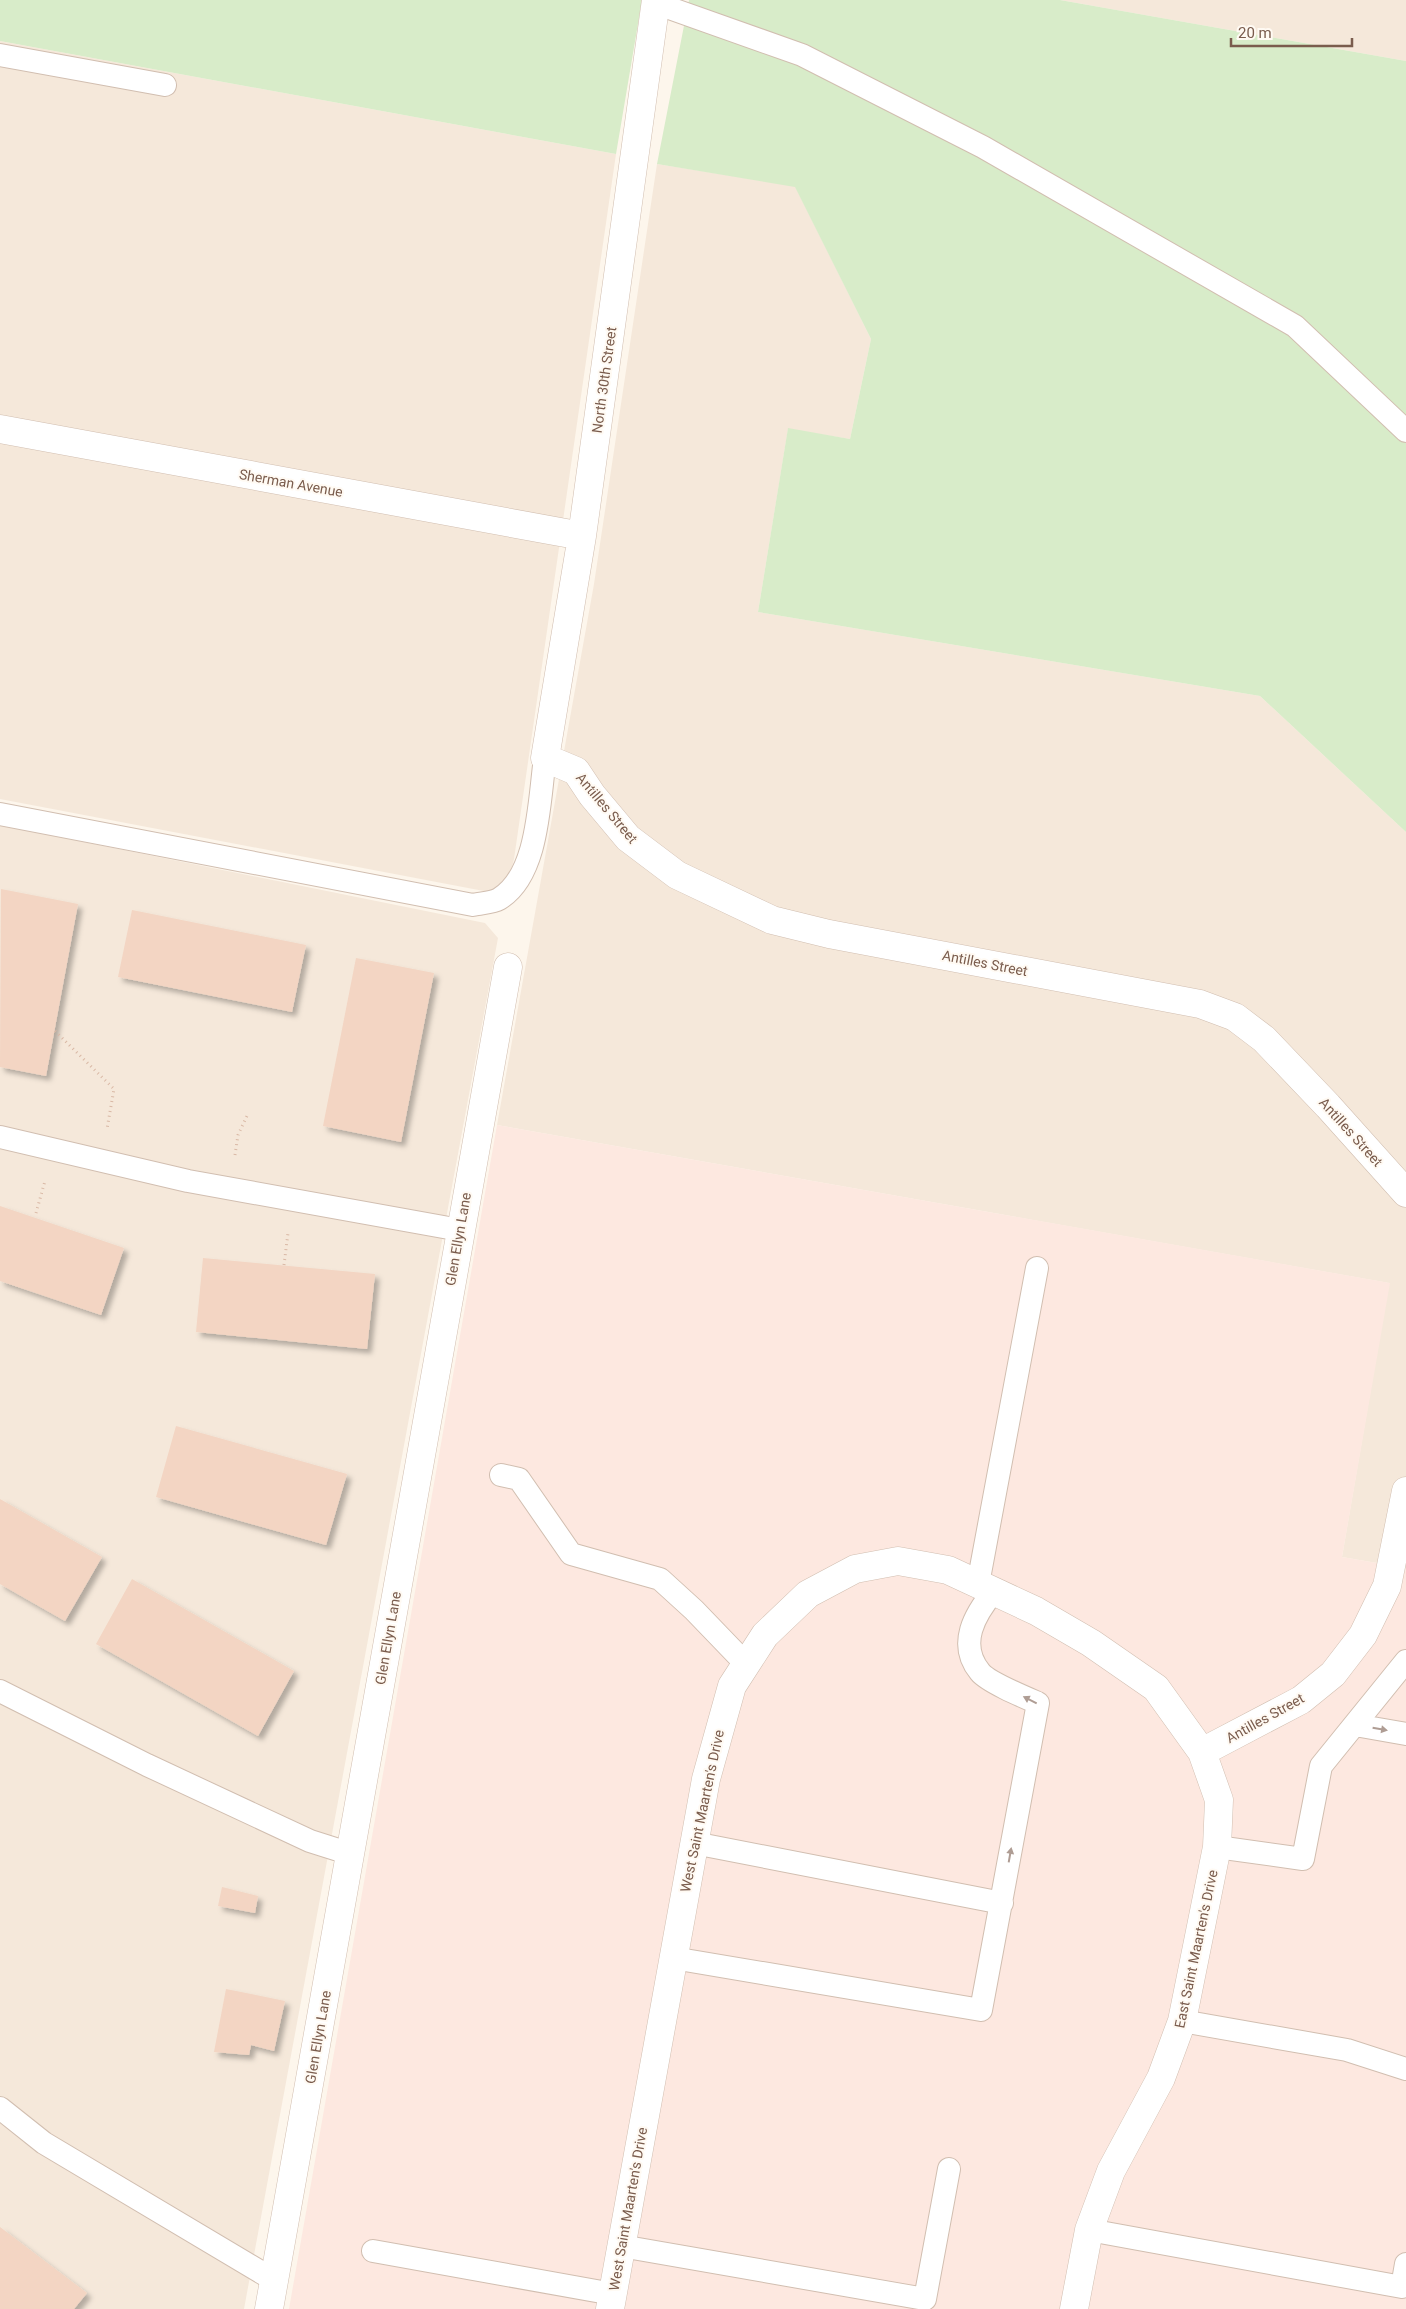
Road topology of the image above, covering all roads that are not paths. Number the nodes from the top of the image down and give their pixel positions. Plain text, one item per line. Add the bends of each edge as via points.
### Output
1 (656, 1) edge
2 (0, 55) edge
3 (165, 85) dead end
4 (0, 429) edge
5 (1406, 431) edge
6 (582, 536) junction
7 (545, 758) junction
8 (0, 814) edge
9 (508, 968) dead end
10 (0, 1137) edge
11 (1406, 1193) edge
12 (460, 1230) junction
13 (1037, 1268) dead end
14 (501, 1475) dead end
15 (1406, 1491) edge
16 (986, 1588) junction
17 (1406, 1662) edge
18 (746, 1664) junction
19 (0, 1691) edge
20 (1355, 1725) junction
21 (1406, 1734) edge
22 (1202, 1752) junction
23 (694, 1843) junction
24 (1217, 1847) junction
25 (351, 1854) junction
26 (1002, 1903) junction
27 (673, 1958) junction
28 (1182, 2021) junction
29 (1406, 2069) edge
30 (0, 2108) edge
31 (950, 2169) dead end
32 (1089, 2230) junction
33 (621, 2246) junction
34 (373, 2251) dead end
35 (1406, 2264) edge
36 (274, 2280) junction
37 (611, 2302) edge
38 (269, 2309) edge
39 (1074, 2309) edge

1 - 5 lane via 802,55 992,152 1295,326
1 - 6 street, North 30th Street
2 - 3 lane
4 - 6 street, Sherman Avenue
6 - 7 street, North 30th Street
7 - 8 lane via 534,838 518,883 498,900 473,905
7 - 11 street, Antilles Street via 576,771 628,838 677,875 772,920 829,934 1200,1004 1235,1017 1264,1040 1315,1092
9 - 12 street, Glen Ellyn Lane
10 - 12 lane via 228,1188
12 - 25 street, Glen Ellyn Lane
13 - 16 lane
14 - 18 lane via 519,1479 571,1554 660,1580
15 - 22 street, Antilles Street via 1386,1586 1363,1635 1333,1674 1301,1700
16 - 18 street, West Saint Maarten's Drive via 948,1570 898,1561 855,1568 808,1594 765,1635
16 - 22 street, West Saint Maarten's Drive via 1036,1611 1091,1643 1156,1688
26 -> 16 lane via 1038,1703 980,1673 969,1652 971,1626 982,1606
17 - 20 lane
18 - 23 street, West Saint Maarten's Drive via 732,1686 713,1747
19 - 25 lane via 310,1842
20 -> 21 lane
20 - 24 lane via 1321,1766 1303,1859
22 - 24 street, East Saint Maarten's Drive via 1219,1800
23 - 26 lane
23 - 27 street, West Saint Maarten's Drive
24 - 28 street, East Saint Maarten's Drive
25 - 36 street, Glen Ellyn Lane
26 - 27 lane via 981,2010
27 - 33 street, West Saint Maarten's Drive
28 - 29 lane via 1347,2050
28 - 32 street, East Saint Maarten's Drive via 1161,2078 1112,2171
30 - 36 lane via 44,2143
31 - 33 lane via 925,2299
32 - 35 lane via 1402,2287
32 - 39 street, East Saint Maarten's Drive
33 - 37 street, West Saint Maarten's Drive
34 - 37 lane
36 - 38 street, Glen Ellyn Lane

